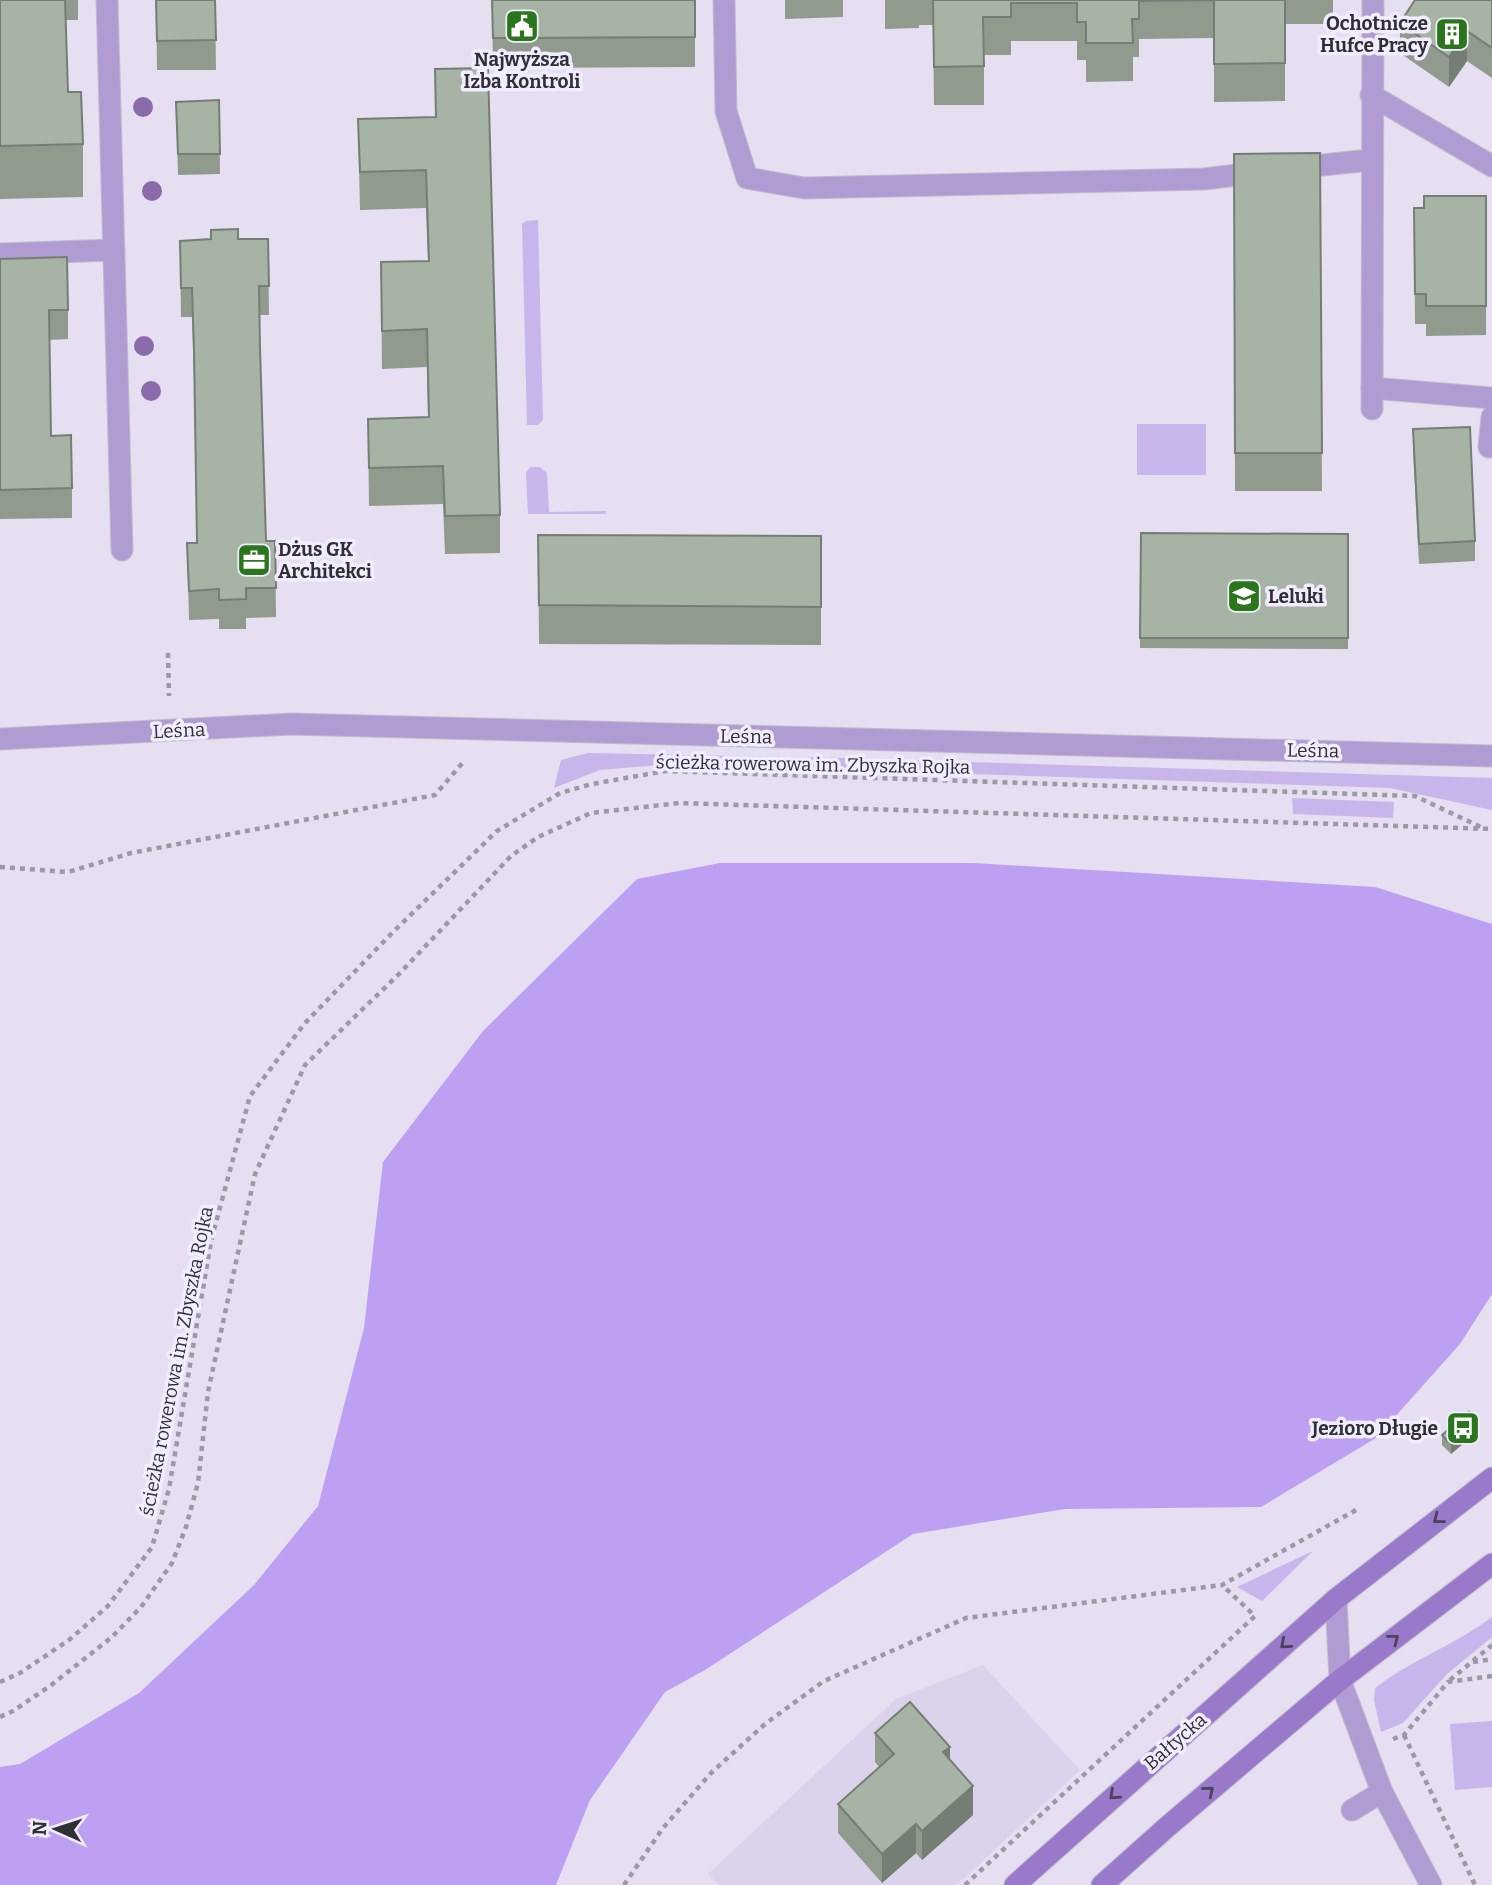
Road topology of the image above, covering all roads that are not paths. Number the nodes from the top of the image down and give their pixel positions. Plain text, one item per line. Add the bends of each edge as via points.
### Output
1 (107, 0) edge
2 (724, 0) edge
3 (1373, 0) edge
4 (1371, 95) junction
5 (1371, 160) junction
6 (1492, 166) edge
7 (114, 250) junction
8 (0, 254) edge
9 (1372, 388) junction
10 (1492, 398) edge
11 (1372, 409) dead end
12 (1492, 417) edge
13 (1489, 447) dead end
14 (122, 550) dead end
15 (0, 739) edge
16 (1492, 755) edge
17 (1492, 1478) edge
18 (1492, 1564) edge
19 (1336, 1599) junction
20 (1340, 1681) junction
21 (1382, 1792) junction
22 (1352, 1810) dead end
23 (1015, 1885) edge
24 (1102, 1885) edge
25 (1431, 1885) edge

1 - 7 street
2 - 5 street via 726,111 747,178 804,188 1204,178
3 - 4 street
4 - 5 street
4 - 6 street
5 - 9 street
7 - 8 street
7 - 14 street
9 - 10 street
9 - 11 street
12 - 13 street
15 - 16 street, Leśna via 291,724
17 -> 19 main road, Bałtycka
20 -> 18 main road
19 - 20 street
19 -> 23 main road, Bałtycka
20 - 21 street
24 -> 20 main road
21 - 22 street
21 - 25 street

